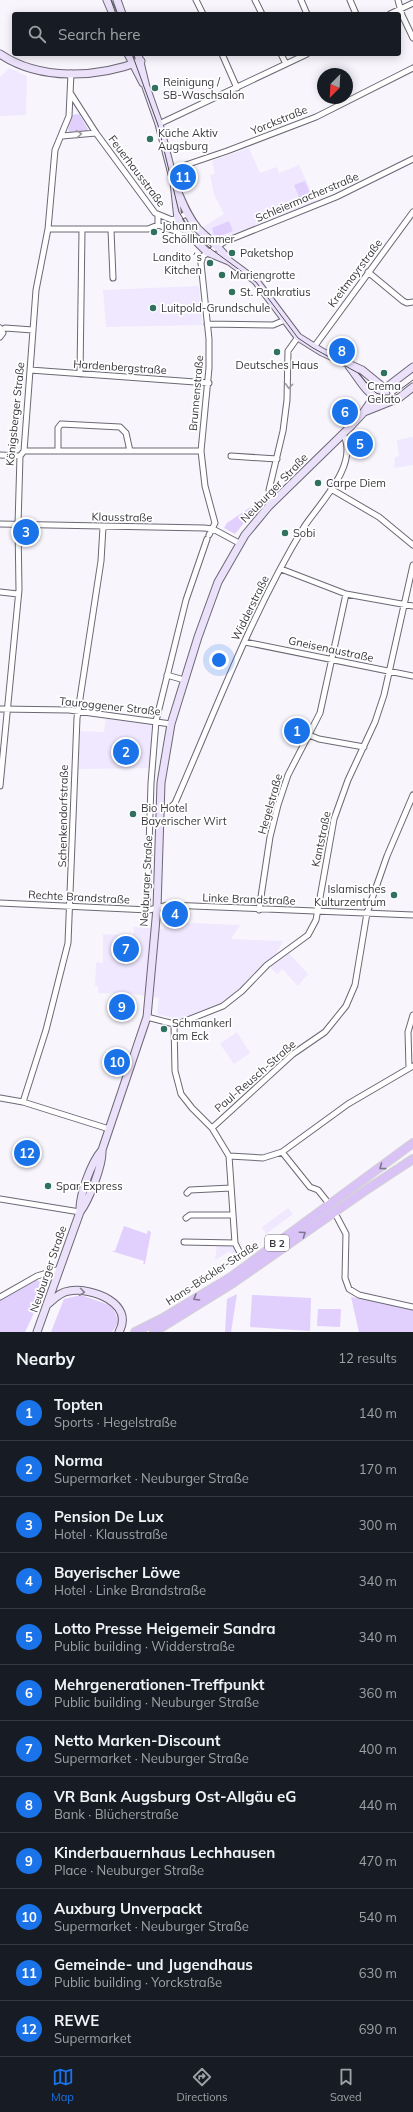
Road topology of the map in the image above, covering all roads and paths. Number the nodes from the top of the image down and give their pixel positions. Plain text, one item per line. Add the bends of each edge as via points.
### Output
1 (107, 0) edge
2 (117, 0) edge
3 (196, 0) edge
4 (255, 0) edge
5 (301, 0) edge
6 (350, 0) edge
7 (398, 0) edge
8 (413, 3) edge
9 (400, 9) junction
10 (112, 12) edge
11 (121, 12) edge
12 (202, 12) edge
13 (261, 12) edge
14 (306, 12) edge
15 (355, 12) edge
16 (394, 12) edge
17 (413, 38) edge
18 (0, 54) edge
19 (129, 56) edge
20 (223, 56) edge
21 (282, 56) edge
22 (303, 56) edge
23 (140, 57) edge
24 (132, 64) junction
25 (286, 64) junction
26 (413, 68) edge
27 (71, 73) junction
28 (146, 86) junction
29 (237, 88) junction
30 (71, 94) junction
31 (159, 124) junction
32 (96, 133) junction
33 (62, 136) junction
34 (413, 159) edge
35 (171, 170) junction
36 (174, 182) junction
37 (413, 212) edge
38 (187, 214) junction
39 (158, 215) junction
40 (178, 219) junction
41 (158, 225) junction
42 (48, 229) junction
43 (82, 230) junction
44 (111, 230) junction
45 (191, 238) junction
46 (217, 246) junction
47 (207, 252) junction
48 (229, 261) junction
49 (368, 272) junction
50 (113, 278) dead end
51 (413, 302) edge
52 (284, 320) junction
53 (207, 324) junction
54 (1, 329) edge
55 (33, 330) junction
56 (0, 337) edge
57 (298, 337) junction
58 (314, 347) junction
59 (349, 366) junction
60 (413, 368) edge
61 (30, 370) junction
62 (80, 374) junction
63 (209, 383) junction
64 (413, 387) edge
65 (384, 388) junction
66 (374, 397) junction
67 (388, 401) junction
68 (363, 413) junction
69 (343, 434) junction
70 (130, 450) junction
71 (201, 450) junction
72 (58, 451) junction
73 (22, 454) junction
74 (0, 456) edge
75 (231, 456) dead end
76 (277, 459) junction
77 (331, 490) junction
78 (273, 502) junction
79 (0, 524) edge
80 (18, 525) junction
81 (103, 527) junction
82 (213, 529) junction
83 (239, 543) junction
84 (413, 545) edge
85 (413, 565) edge
86 (281, 569) junction
87 (0, 592) edge
88 (18, 594) junction
89 (346, 594) junction
90 (404, 604) junction
91 (413, 606) edge
92 (244, 642) junction
93 (332, 659) junction
94 (390, 672) junction
95 (167, 675) junction
96 (413, 676) edge
97 (184, 680) junction
98 (0, 709) edge
99 (7, 710) junction
100 (78, 712) junction
101 (156, 721) junction
102 (171, 724) junction
103 (309, 735) junction
104 (364, 747) junction
105 (0, 786) edge
106 (413, 795) edge
107 (160, 809) junction
108 (0, 903) edge
109 (71, 906) junction
110 (156, 908) junction
111 (147, 910) junction
112 (259, 910) junction
113 (317, 912) junction
114 (367, 913) junction
115 (413, 915) edge
116 (413, 1015) edge
117 (147, 1017) junction
118 (174, 1024) junction
119 (411, 1067) edge
120 (0, 1098) edge
121 (24, 1102) junction
122 (212, 1128) junction
123 (109, 1129) junction
124 (413, 1143) edge
125 (282, 1152) junction
126 (229, 1156) junction
127 (413, 1160) edge
128 (231, 1188) junction
129 (187, 1193) dead end
130 (0, 1199) edge
131 (326, 1200) dead end
132 (80, 1212) junction
133 (233, 1215) junction
134 (337, 1217) dead end
135 (186, 1218) dead end
136 (184, 1242) dead end
137 (235, 1243) junction
138 (239, 1252) dead end
139 (60, 1269) junction
140 (0, 1297) edge
141 (48, 1304) junction
142 (413, 1307) edge
143 (37, 1332) edge
144 (119, 1332) edge
145 (135, 1332) edge
146 (154, 1332) edge

1 - 10 street
2 - 11 street
3 - 12 street
4 - 13 street
5 - 14 street
6 - 15 street
7 - 9 street
8 - 9 street
9 - 16 street
9 - 17 street
18 - 27 street via 29,69
19 - 24 street
20 - 29 street
21 - 25 street
22 - 25 street
23 - 24 street
23 - 28 street
24 - 27 street via 100,71
24 - 28 street
25 - 29 street
26 - 35 street, Yorckstraße via 316,117
27 - 30 street, Königsberger Straße
28 - 31 street
29 - 31 street
30 - 32 street, Feuerhausstraße
30 - 33 street, Königsberger Straße via 69,116
31 - 35 street
33 -> 32 street
32 - 39 street, Feuerhausstraße
33 - 42 street, Königsberger Straße via 55,150
34 - 46 street, Schleiermacherstraße via 336,197
35 - 36 street
36 - 38 street
36 - 40 street
37 - 49 street, Kreitmayrstraße
38 - 40 street
38 - 46 street via 198,229
39 - 40 street, Feuerhausstraße via 172,220
39 - 41 street
40 - 45 street
41 - 44 street via 148,229
41 - 45 street, Feuerhausstraße via 188,239
42 - 43 street
42 - 55 street, Königsberger Straße via 36,290
43 - 44 street
43 - 62 street
44 - 50 street
45 - 47 street
46 - 47 street, Schleiermacherstraße
46 - 48 street
47 - 48 street
47 - 53 street, Brunnenstraße via 201,263
48 - 52 street via 257,282
49 - 51 street via 403,301
49 - 58 street, Kreitmayrstraße
52 - 53 street via 273,325
52 - 57 street
53 - 63 street, Brunnenstraße
54 - 55 street
54 - 56 street
55 - 61 street, Königsberger Straße
57 - 58 street
57 -> 76 street via 288,351 288,400
58 - 59 street
59 - 65 street via 362,370
59 - 66 street
60 - 65 street, Neuburger Straße
61 - 62 street, Hardenbergstraße
61 - 73 street, Königsberger Straße
62 - 63 street, Hardenbergstraße
63 - 71 street, Brunnenstraße
64 - 67 street, Neuburger Straße via 399,398
65 - 66 street, Neuburger Straße
65 - 67 street
66 - 67 street
66 - 68 street, Neuburger Straße
67 - 68 street, Neuburger Straße
68 - 69 street, Neuburger Straße
69 - 77 street, Widderstraße via 347,453
69 - 78 street, Neuburger Straße
70 - 71 street
70 - 72 street
70 - 72 street via 126,433 120,427 61,424 58,428
71 - 82 street, Brunnenstraße via 205,486 214,518
72 - 73 street
73 - 74 street
73 - 80 street, Königsberger Straße
75 - 76 street
76 - 78 street via 269,490
77 - 84 street via 379,517
77 - 86 street, Widderstraße via 304,528
78 - 83 street, Neuburger Straße
79 - 80 street, Klausstraße
80 - 81 street, Klausstraße
80 - 88 street, Königsberger Straße
81 - 82 street, Klausstraße
81 - 100 street, Schenkendorfstraße via 101,561
82 - 83 street, Klausstraße
82 - 95 street via 186,600
83 - 97 street, Neuburger Straße via 214,591
85 - 90 street, Kantstraße
86 - 89 street
86 - 92 street, Widderstraße
87 - 88 street
88 - 99 street, Königsberger Straße
89 - 90 street
89 - 93 street, Hegelstraße
90 - 91 street
90 - 94 street, Kantstraße
92 - 93 street, Gneisenaustraße
92 - 107 street, Widderstraße via 175,803 170,808
93 - 94 street, Gneisenaustraße
93 - 103 street, Hegelstraße via 321,708
94 - 96 street, Gneisenaustraße
94 - 104 street, Kantstraße via 381,706
95 - 97 street
95 - 101 street, Neuburger Straße
97 - 102 street, Neuburger Straße
98 - 99 street, Tauroggener Straße
99 - 100 street, Tauroggener Straße
99 - 105 street, Königsberger Straße
100 - 101 street, Tauroggener Straße
100 - 109 street, Schenkendorfstraße via 74,749
101 - 102 street, Tauroggener Straße
101 - 111 street, Neuburger Straße via 151,783
102 - 107 street, Neuburger Straße via 163,769
103 - 104 street
103 - 112 street, Hegelstraße via 288,775 278,805
104 - 113 street, Kantstraße via 334,819
106 - 114 street, Paul-Reusch-Straße via 387,856
107 - 110 street, Neuburger Straße
108 - 109 street, Rechte Brandstraße
109 - 111 street, Rechte Brandstraße
109 - 121 street, Schenkendorfstraße via 65,958
110 - 111 street, Rechte Brandstraße
110 - 112 street, Linke Brandstraße via 168,906
110 - 117 street, Neuburger Straße
112 - 113 street, Linke Brandstraße
113 - 114 street, Linke Brandstraße
113 - 118 street, Kantstraße via 308,935 267,965 235,998 212,1012
114 - 115 street, Linke Brandstraße
114 - 122 street, Paul-Reusch-Straße via 355,985 336,1021 317,1039 293,1054
116 - 119 street via 408,1039
117 - 118 street
117 - 123 street, Neuburger Straße
118 - 122 street via 175,1071 181,1094
119 - 125 street via 348,1104
120 - 121 street
121 - 123 street
122 - 126 street
123 - 132 street, Neuburger Straße via 83,1191
124 -> 145 main road, Hans-Böckler-Straße / B 2 via 231,1277
125 - 126 street via 263,1158
125 - 131 street via 310,1187 318,1190
126 - 128 street
146 -> 127 main road, Hans-Böckler-Straße / B 2 via 233,1283
128 - 129 street via 190,1190
128 - 133 street
130 - 132 street
132 - 139 street, Neuburger Straße
133 - 135 street via 190,1215
133 - 137 street
134 - 142 street via 346,1234 345,1278 349,1289 359,1295
136 - 137 street
137 - 138 street
139 - 140 street via 37,1276
139 - 141 street, Neuburger Straße
141 - 143 street, Neuburger Straße
141 -> 144 street via 67,1291 100,1296 121,1310 123,1320

